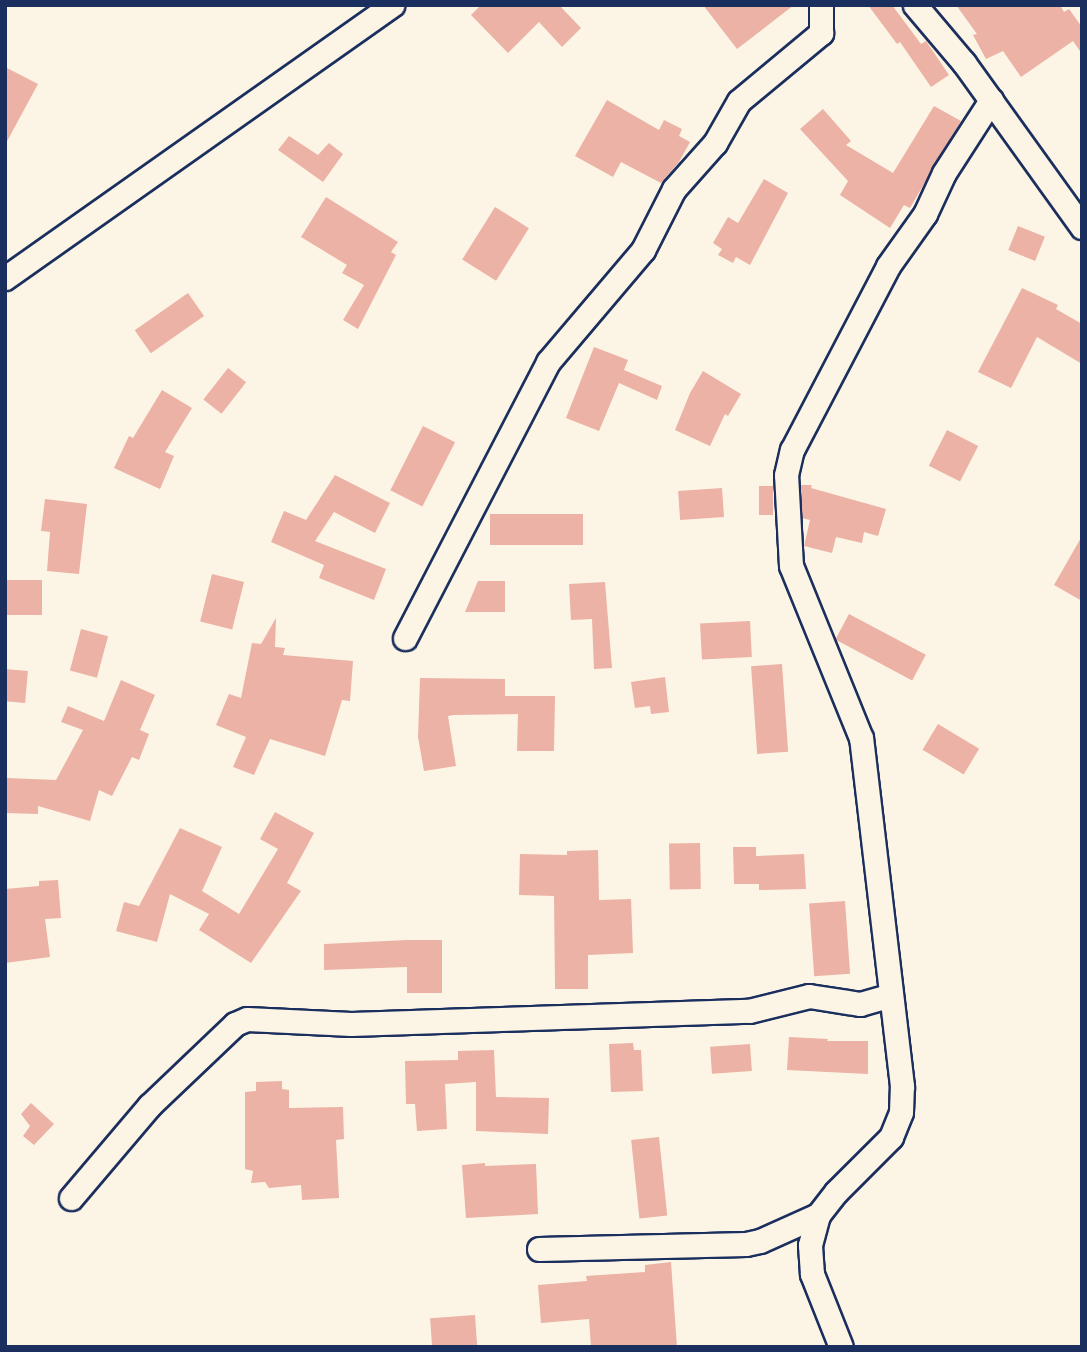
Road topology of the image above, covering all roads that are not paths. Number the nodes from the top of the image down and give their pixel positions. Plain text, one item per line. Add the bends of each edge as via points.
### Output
1 (392, 5) edge
2 (821, 5) edge
3 (915, 5) edge
4 (991, 100) junction
5 (1082, 226) edge
6 (5, 278) edge
7 (405, 638) dead end
8 (891, 995) junction
9 (71, 1198) dead end
10 (818, 1215) junction
11 (539, 1249) dead end
12 (841, 1347) edge

1 - 6 street
2 - 7 street via 821,33 739,101 715,143 674,189 643,250 548,362
3 - 4 street
4 - 5 street
4 - 8 street via 944,173 925,214 888,266 792,450 786,475 791,566 861,738
8 - 9 street via 860,1004 809,996 749,1011 351,1024 247,1019 235,1024 149,1106
8 - 10 street via 901,1112 891,1137
10 - 11 street via 746,1244
10 - 12 street via 810,1245 812,1274

